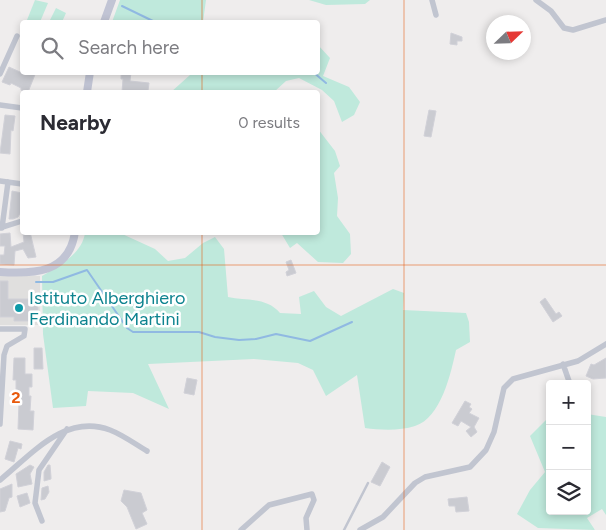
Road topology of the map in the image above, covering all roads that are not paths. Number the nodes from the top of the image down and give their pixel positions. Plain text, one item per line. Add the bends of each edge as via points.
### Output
1 (112, 0) edge
2 (432, 0) edge
3 (536, 0) edge
4 (436, 15) dead end
5 (105, 20) edge
6 (606, 20) edge
7 (17, 36) dead end
8 (0, 74) edge
9 (90, 75) edge
10 (87, 90) edge
11 (0, 104) edge
12 (20, 108) edge
13 (0, 181) edge
14 (8, 182) junction
15 (20, 184) edge
16 (20, 222) edge
17 (1, 228) edge
18 (74, 235) edge
19 (0, 272) edge
20 (0, 329) edge
21 (606, 344) edge
22 (563, 364) junction
23 (569, 380) edge
24 (0, 424) edge
25 (67, 429) junction
26 (147, 451) dead end
27 (0, 480) edge
28 (368, 483) dead end
29 (42, 521) dead end
30 (241, 530) edge
31 (307, 530) edge
32 (344, 530) edge
33 (360, 530) edge

1 - 5 main road
2 - 4 street
3 - 6 street via 551,11 564,28 573,30
7 - 8 street
9 - 10 main road
11 - 12 street
13 - 14 street
14 - 15 street
14 - 17 street
16 - 17 street
18 - 19 main road via 66,254 46,270
20 - 24 street via 25,329 24,336 7,346 4,355
21 - 22 street via 578,361
22 - 23 street
22 - 33 street via 513,379 504,388 494,432 486,450 470,467 425,477 415,483 383,517
25 - 26 street via 102,427
25 - 27 street via 54,435
25 - 29 street via 39,470 35,503
28 - 32 lane
30 - 31 street via 270,506 312,494 314,500 306,518

